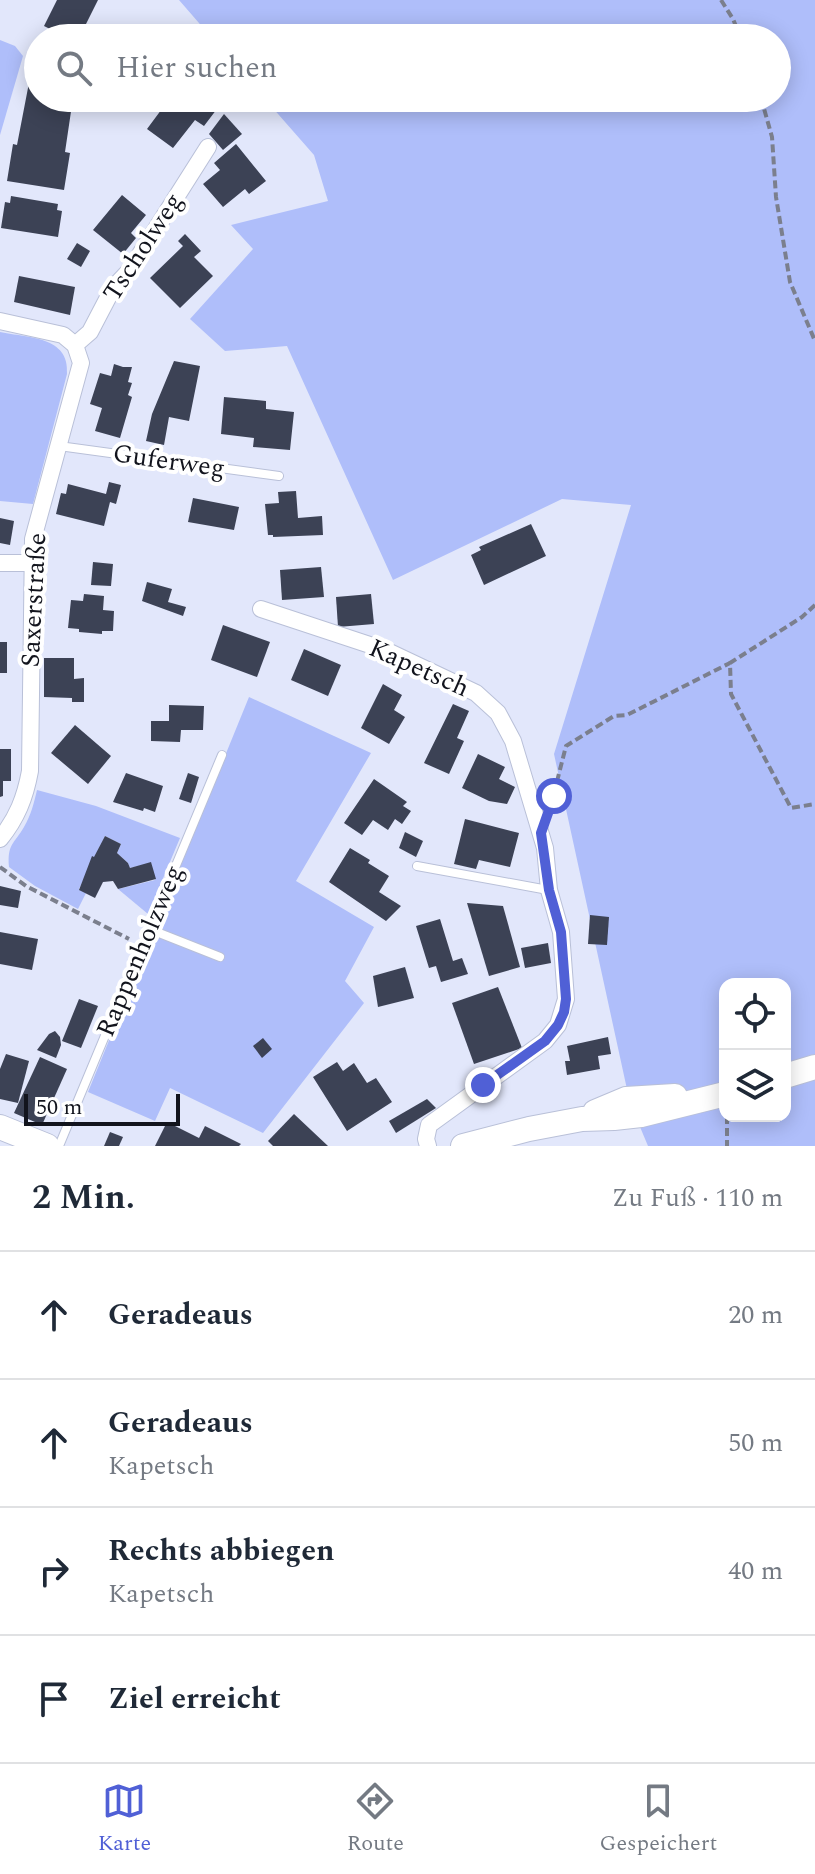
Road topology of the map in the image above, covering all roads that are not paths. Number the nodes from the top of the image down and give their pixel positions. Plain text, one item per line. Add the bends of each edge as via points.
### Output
1 (208, 147) dead end
2 (0, 321) edge
3 (75, 345) junction
4 (58, 446) junction
5 (279, 476) dead end
6 (0, 563) edge
7 (32, 563) junction
8 (261, 609) dead end
9 (222, 755) dead end
10 (0, 839) edge
11 (417, 866) dead end
12 (549, 890) junction
13 (149, 929) junction
14 (220, 957) dead end
15 (815, 1067) edge
16 (791, 1074) edge
17 (713, 1096) edge
18 (0, 1127) edge
19 (47, 1146) edge
20 (59, 1146) edge
21 (428, 1146) edge
22 (463, 1146) edge

1 - 3 street, Tscholweg via 130,270 113,288 90,332
2 - 3 street via 63,335
3 - 4 street, Saxerstraße via 81,363
4 - 5 lane, Guferweg
4 - 7 street, Saxerstraße via 35,531
6 - 7 street
7 - 10 street, Saxerstraße via 30,771 14,822
8 - 12 street, Kapetsch via 385,650 476,693 498,713 513,741 545,848
9 - 13 lane, Rappenholzweg
11 - 12 lane
12 - 21 street, Kapetsch via 561,932 566,999 558,1025 545,1041 429,1125
13 - 14 lane
13 - 20 lane, Rappenholzweg
15 - 16 main road
17 - 22 main road via 626,1099 582,1119
18 - 19 main road

